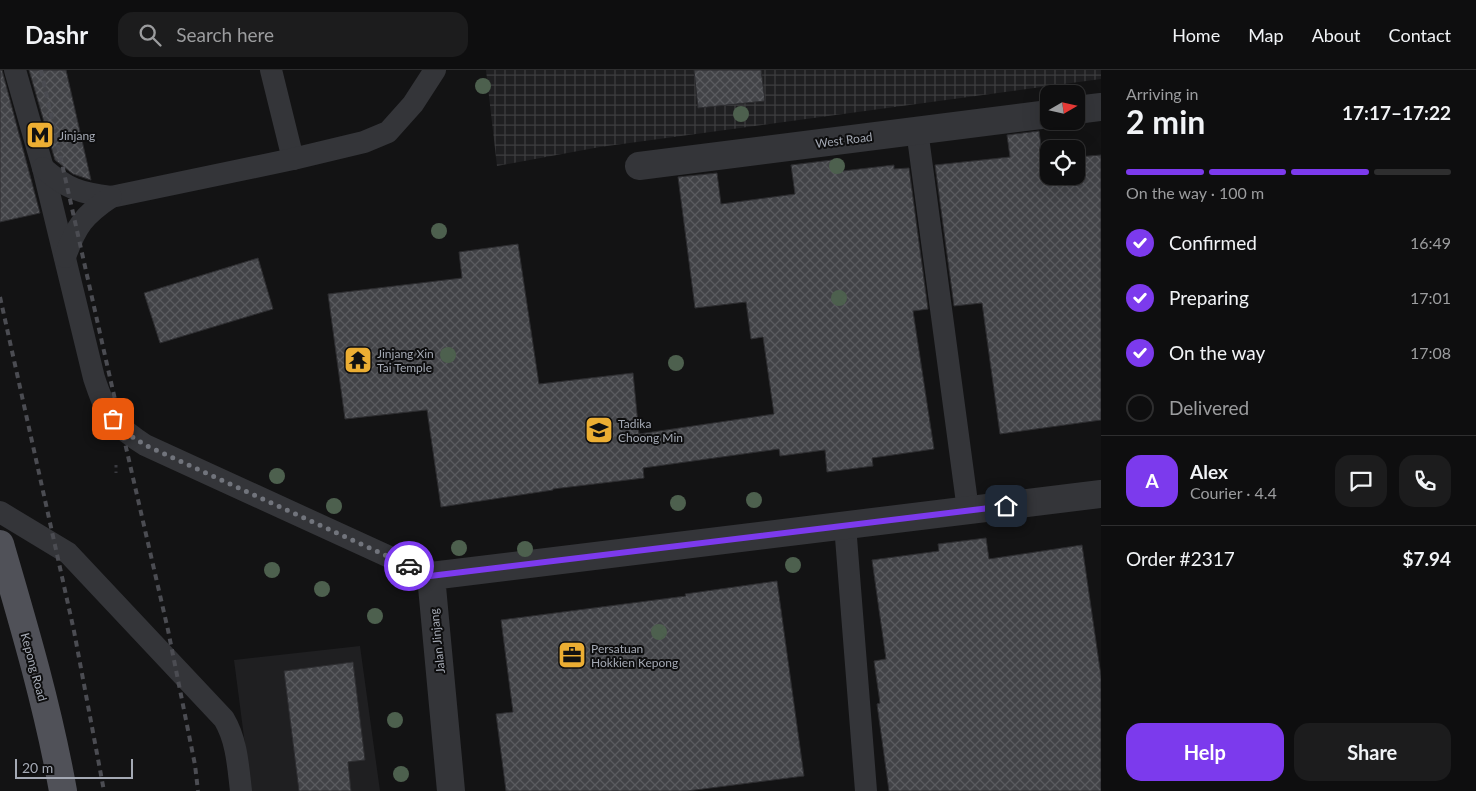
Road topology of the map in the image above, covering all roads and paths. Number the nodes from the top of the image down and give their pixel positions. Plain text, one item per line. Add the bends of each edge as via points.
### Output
1 (15, 70) edge
2 (271, 70) edge
3 (435, 70) edge
4 (1101, 107) edge
5 (1085, 109) edge
6 (1040, 115) edge
7 (917, 130) junction
8 (293, 159) junction
9 (639, 166) dead end
10 (43, 168) junction
11 (111, 197) junction
12 (65, 257) junction
13 (1101, 494) edge
14 (968, 510) junction
15 (0, 512) edge
16 (845, 525) junction
17 (0, 544) edge
18 (430, 576) junction
19 (63, 791) edge
20 (241, 791) edge
21 (452, 791) edge
22 (866, 791) edge

1 - 10 lane
2 - 8 lane
3 - 8 lane via 413,104 388,132 364,142
4 - 5 street
6 - 7 street, West Road
7 - 9 street, West Road
7 - 14 lane
8 - 11 lane
10 - 11 lane via 72,188
10 - 12 lane
11 - 12 lane via 93,209 81,223
12 - 18 lane via 94,378 113,419 128,434 145,445
13 - 14 street
14 - 16 street
15 - 20 lane via 68,553 224,719 235,742
16 - 18 street
16 - 22 lane
17 - 19 main road, Kepong Road via 52,734
18 - 21 street, Jalan Jinjang

